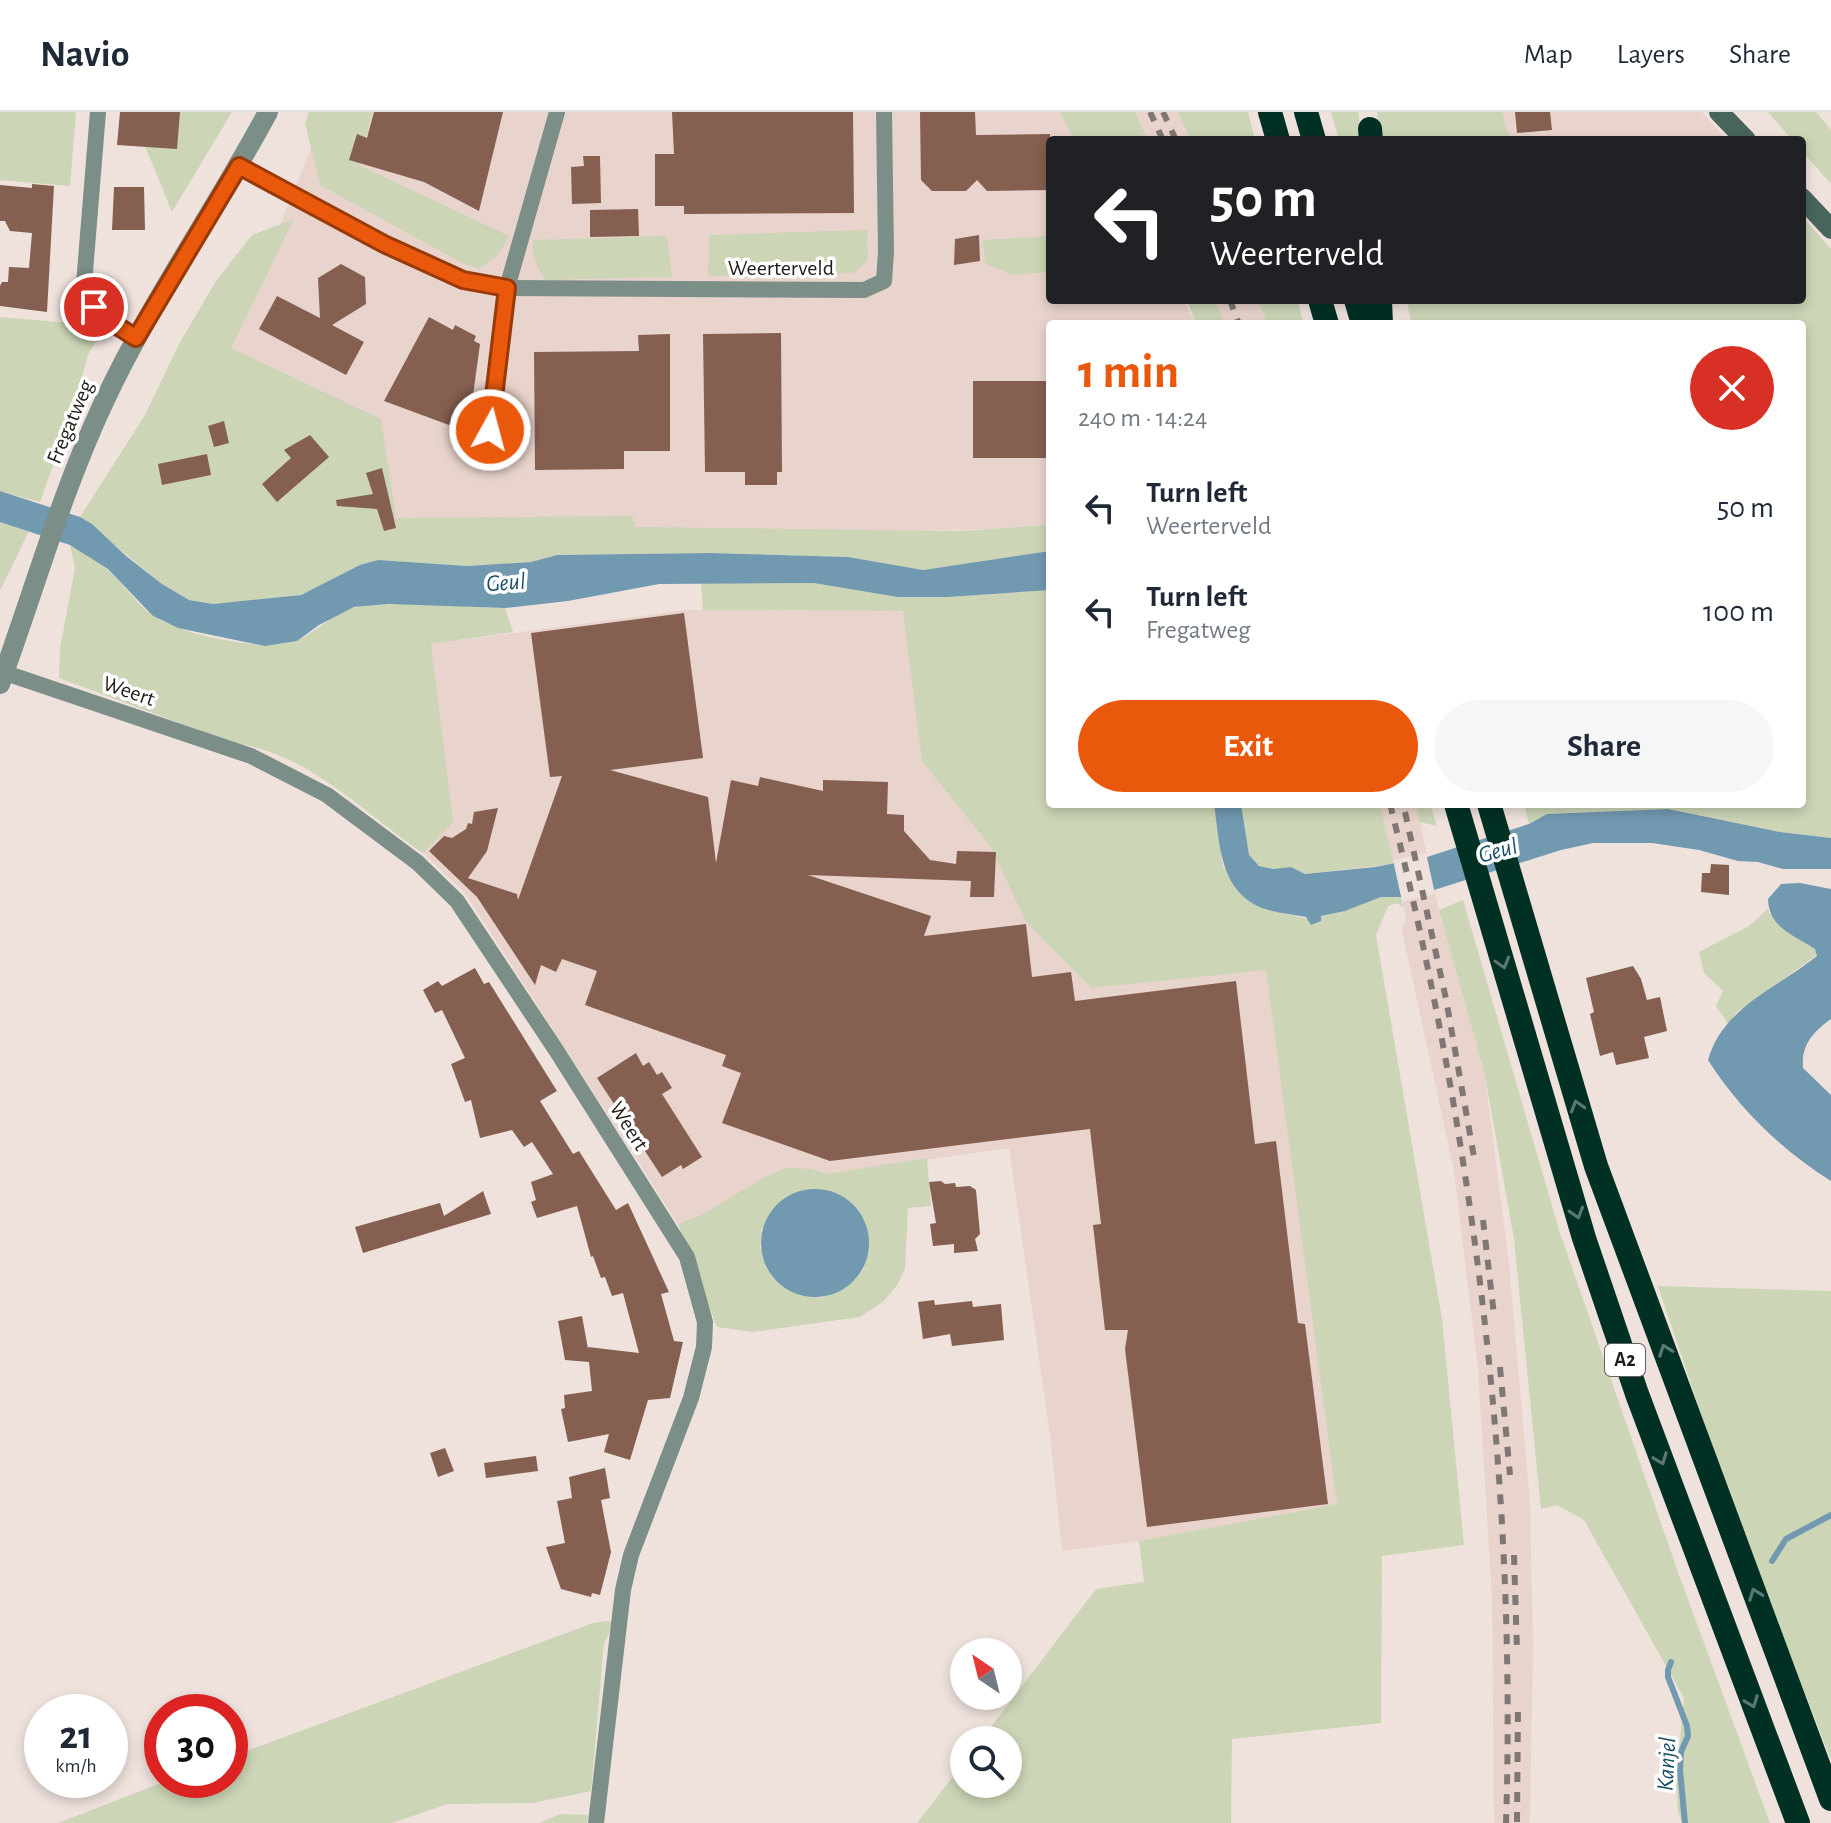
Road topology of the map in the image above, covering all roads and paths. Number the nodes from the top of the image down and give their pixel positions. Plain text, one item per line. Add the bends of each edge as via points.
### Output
1 (98, 112) edge
2 (268, 112) edge
3 (557, 112) edge
4 (884, 112) edge
5 (1270, 112) edge
6 (1306, 112) edge
7 (1719, 112) edge
8 (1277, 136) edge
9 (1313, 136) edge
10 (1742, 136) edge
11 (239, 166) junction
12 (1806, 202) edge
13 (1831, 229) edge
14 (507, 288) junction
15 (136, 338) junction
16 (490, 430) dead end
17 (1, 676) edge
18 (1457, 808) edge
19 (1492, 812) edge
20 (1831, 1799) edge
21 (596, 1823) edge
22 (1798, 1823) edge

1 - 15 street via 84,284 102,316
2 - 11 street, Fregatweg
3 - 14 street
4 - 14 street, Weerterveld via 884,281 864,290
5 - 8 highway
6 - 9 highway
7 - 10 main road
11 - 14 street, Weerterveld via 463,280
11 - 15 street, Fregatweg
12 - 13 main road
14 - 16 street
15 - 17 street, Fregatweg via 64,500
17 - 21 street, Weert via 71,694 251,756 327,795 418,863 457,901 687,1257 705,1322 704,1347 691,1398 631,1555
18 -> 22 highway, A2 via 1584,1238
20 -> 19 highway, A2 via 1596,1166

